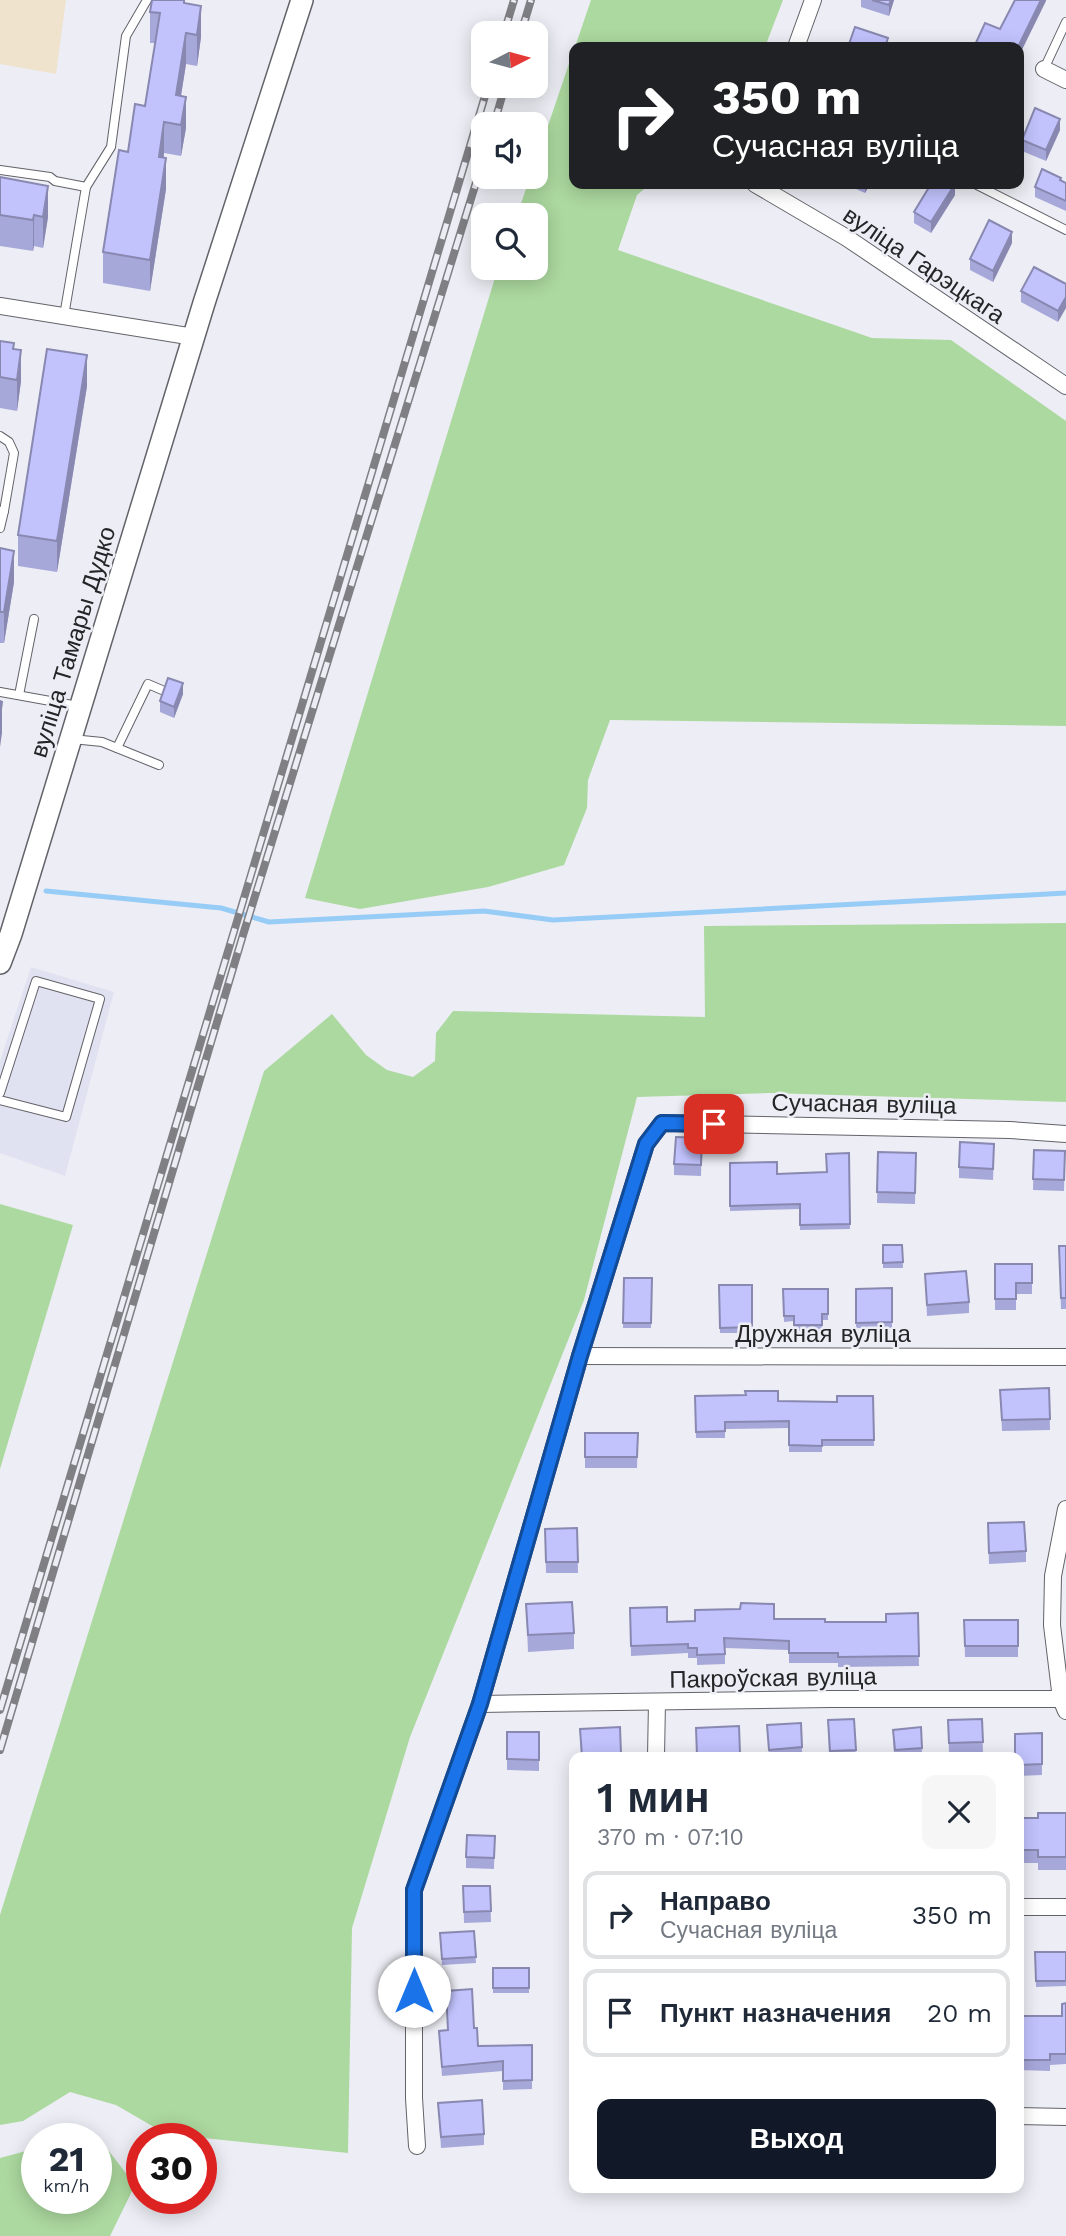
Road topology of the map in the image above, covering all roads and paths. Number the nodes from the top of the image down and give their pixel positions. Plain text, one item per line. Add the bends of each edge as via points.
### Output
1 (147, 0) edge
2 (302, 0) edge
3 (813, 0) edge
4 (1066, 22) edge
5 (798, 42) edge
6 (1044, 69) joint
7 (1066, 80) edge
8 (0, 170) edge
9 (86, 187) junction
10 (764, 189) edge
11 (985, 189) edge
12 (1066, 230) edge
13 (0, 306) edge
14 (64, 316) junction
15 (194, 337) junction
16 (1064, 381) edge
17 (0, 436) edge
18 (2, 511) edge
19 (0, 528) edge
20 (34, 619) dead end
21 (162, 690) edge
22 (0, 692) edge
23 (19, 695) junction
24 (81, 707) junction
25 (71, 739) junction
26 (117, 748) junction
27 (159, 765) dead end
28 (0, 963) edge
29 (0, 1093) edge
30 (0, 1100) edge
31 (1066, 1134) edge
32 (580, 1356) junction
33 (1066, 1357) edge
34 (1066, 1509) edge
35 (657, 1702) junction
36 (1064, 1703) edge
37 (480, 1704) junction
38 (656, 1752) edge
39 (1024, 1907) edge
40 (1066, 1907) edge
41 (1024, 2116) edge
42 (1066, 2117) edge
43 (417, 2146) dead end

1 - 9 lane via 126,36 111,147
2 - 15 street, вуліца Тамары Дудко
3 - 5 street
4 - 6 lane
6 - 7 street
8 - 9 lane
9 - 14 lane
10 - 16 street, вуліца Гарэцкага via 847,238
11 - 12 lane
13 - 14 street
14 - 15 street
15 - 24 street, вуліца Тамары Дудко
17 - 18 lane via 14,453
18 - 19 lane
20 - 23 lane
21 - 26 lane via 148,684
22 - 23 lane
23 - 24 lane
24 - 25 street, вуліца Тамары Дудко
25 - 26 lane
25 - 28 street, вуліца Тамары Дудко
26 - 27 lane
29 - 30 lane via 36,981 100,999 66,1117
31 - 32 street, Сучасная вуліца via 662,1123 646,1144
32 - 33 street, Дружная вуліца
32 - 37 street
34 - 36 street via 1053,1576 1052,1625
35 - 36 street, Пакроўская вуліца
35 - 37 street, Пакроўская вуліца
35 - 38 street
37 - 43 street via 414,1890
39 - 40 street
41 - 42 street

